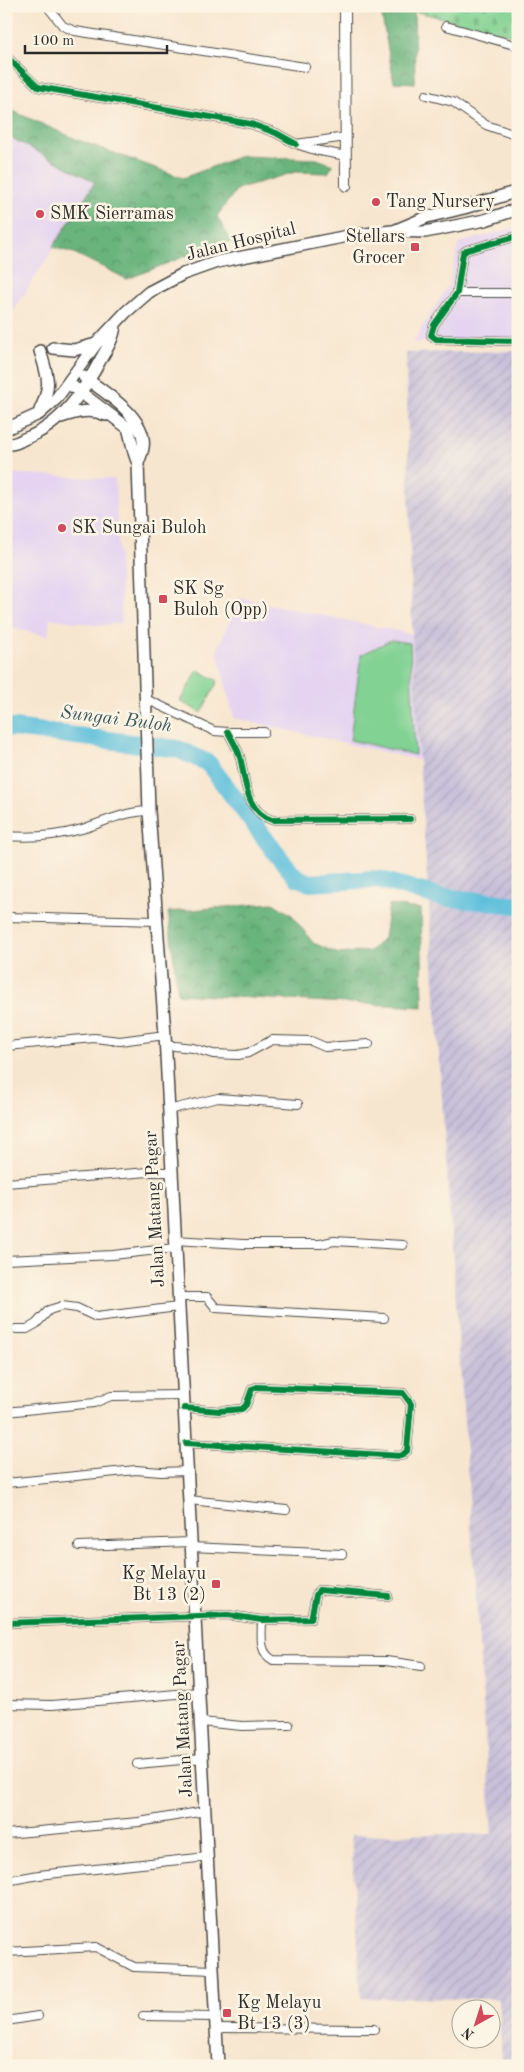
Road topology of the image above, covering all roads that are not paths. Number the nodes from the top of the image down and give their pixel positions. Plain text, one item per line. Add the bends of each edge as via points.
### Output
1 (47, 6) edge
2 (345, 6) edge
3 (446, 26) dead end
4 (518, 46) edge
5 (6, 56) edge
6 (305, 67) dead end
7 (426, 95) dead end
8 (518, 136) edge
9 (346, 137) junction
10 (296, 144) junction
11 (346, 156) junction
12 (346, 186) dead end
13 (518, 191) edge
14 (518, 207) edge
15 (464, 208) junction
16 (392, 231) junction
17 (518, 236) edge
18 (457, 293) junction
19 (518, 293) edge
20 (115, 326) junction
21 (518, 341) edge
22 (96, 344) junction
23 (53, 348) dead end
24 (40, 351) dead end
25 (76, 371) junction
26 (90, 381) junction
27 (68, 383) junction
28 (81, 394) junction
29 (39, 414) junction
30 (57, 419) junction
31 (121, 421) junction
32 (6, 430) edge
33 (6, 444) edge
34 (138, 463) junction
35 (146, 699) junction
36 (228, 732) junction
37 (264, 732) dead end
38 (149, 811) junction
39 (410, 819) dead end
40 (6, 836) edge
41 (6, 917) edge
42 (157, 921) junction
43 (165, 1040) junction
44 (369, 1044) dead end
45 (6, 1046) edge
46 (298, 1104) dead end
47 (168, 1110) junction
48 (171, 1172) junction
49 (6, 1183) edge
50 (175, 1244) junction
51 (403, 1245) dead end
52 (6, 1260) edge
53 (178, 1302) junction
54 (384, 1318) dead end
55 (16, 1329) dead end
56 (183, 1395) junction
57 (184, 1408) junction
58 (6, 1412) edge
59 (186, 1443) junction
60 (187, 1471) junction
61 (6, 1482) edge
62 (189, 1500) junction
63 (286, 1510) dead end
64 (191, 1545) junction
65 (79, 1546) dead end
66 (342, 1554) dead end
67 (388, 1596) dead end
68 (195, 1615) junction
69 (262, 1620) junction
70 (6, 1623) edge
71 (421, 1666) dead end
72 (199, 1692) junction
73 (6, 1704) edge
74 (201, 1722) junction
75 (289, 1725) dead end
76 (203, 1758) junction
77 (137, 1764) dead end
78 (205, 1811) junction
79 (6, 1834) edge
80 (207, 1857) junction
81 (6, 1881) edge
82 (6, 1952) edge
83 (213, 1970) junction
84 (38, 2016) dead end
85 (143, 2016) dead end
86 (6, 2021) edge
87 (216, 2022) junction
88 (374, 2029) dead end
89 (218, 2066) edge

1 - 6 street via 63,26 75,31
2 - 9 street
3 - 4 street
5 - 10 street via 38,87 251,124
7 - 8 street via 453,102 486,125
9 - 10 street
9 - 11 street
10 - 11 street
11 - 12 street
13 - 15 main road, Jalan Hospital
14 - 15 main road
14 - 16 main road, Jalan Hospital via 485,220 425,232
15 - 16 main road, Jalan Hospital via 427,216
16 - 20 main road, Jalan Hospital via 348,236 216,262 183,274 149,292
17 - 18 street via 464,251
18 - 19 street
18 - 21 street via 433,326 433,338
20 - 22 main road, Jalan Hospital
20 - 26 main road, Jalan Hospital
22 - 23 main road via 74,350
22 - 25 main road, Jalan Hospital
24 - 29 main road via 48,377 48,394
25 - 26 main road
25 - 27 main road, Jalan Hospital
26 - 28 main road, Jalan Hospital
26 - 34 main road via 137,421 143,447
27 - 28 main road, Jalan Matang Pagar
27 - 29 main road, Jalan Hospital
28 - 30 main road, Jalan Hospital
28 - 31 main road, Jalan Matang Pagar
29 - 32 main road, Jalan Hospital
30 - 31 main road via 85,410
30 - 33 main road, Jalan Hospital via 28,438
31 - 34 main road, Jalan Matang Pagar via 128,428 132,452
34 - 35 main road, Jalan Matang Pagar
35 - 36 street via 214,730
35 - 38 main road, Jalan Matang Pagar
36 - 37 street
36 - 39 street via 240,756 252,805 264,817 272,820
38 - 40 street via 135,811 60,834
38 - 42 main road, Jalan Matang Pagar
41 - 42 street
42 - 43 main road, Jalan Matang Pagar
43 - 44 street via 213,1054 238,1055 272,1040 311,1041 325,1047
43 - 45 street via 94,1038
43 - 47 main road, Jalan Matang Pagar
46 - 47 street via 218,1098
47 - 48 main road, Jalan Matang Pagar
48 - 49 street
48 - 50 main road, Jalan Matang Pagar
50 - 51 street via 320,1244 334,1241
50 - 52 street via 114,1255
50 - 53 main road, Jalan Matang Pagar
53 - 54 street via 207,1297 216,1308
53 - 55 street via 96,1316 62,1306 49,1310 27,1329
53 - 56 main road, Jalan Matang Pagar
56 - 57 main road, Jalan Matang Pagar
56 - 58 street via 112,1396 94,1403
57 - 59 main road, Jalan Matang Pagar
57 - 59 street via 242,1409 252,1389 257,1387 403,1392 411,1404 407,1451 401,1456
59 - 60 main road, Jalan Matang Pagar
60 - 61 street via 136,1470
60 - 62 main road, Jalan Matang Pagar
62 - 63 street
62 - 64 main road, Jalan Matang Pagar
64 - 65 street
64 - 66 street
64 - 68 main road, Jalan Matang Pagar
67 - 69 street via 319,1590 310,1619
68 - 69 street via 228,1614
68 - 70 street
68 - 72 main road, Jalan Matang Pagar
69 - 71 street via 263,1650 273,1660 386,1661
72 - 73 street via 52,1705
72 - 74 main road, Jalan Matang Pagar
74 - 75 street
74 - 76 main road, Jalan Matang Pagar
76 - 77 street
76 - 78 main road, Jalan Matang Pagar
78 - 79 street via 139,1822
78 - 80 main road, Jalan Matang Pagar
80 - 81 street
80 - 83 main road, Jalan Matang Pagar
82 - 83 street via 96,1947 134,1967
83 - 87 main road, Jalan Matang Pagar
84 - 86 street
85 - 87 street
87 - 88 street
87 - 89 main road, Jalan Matang Pagar

